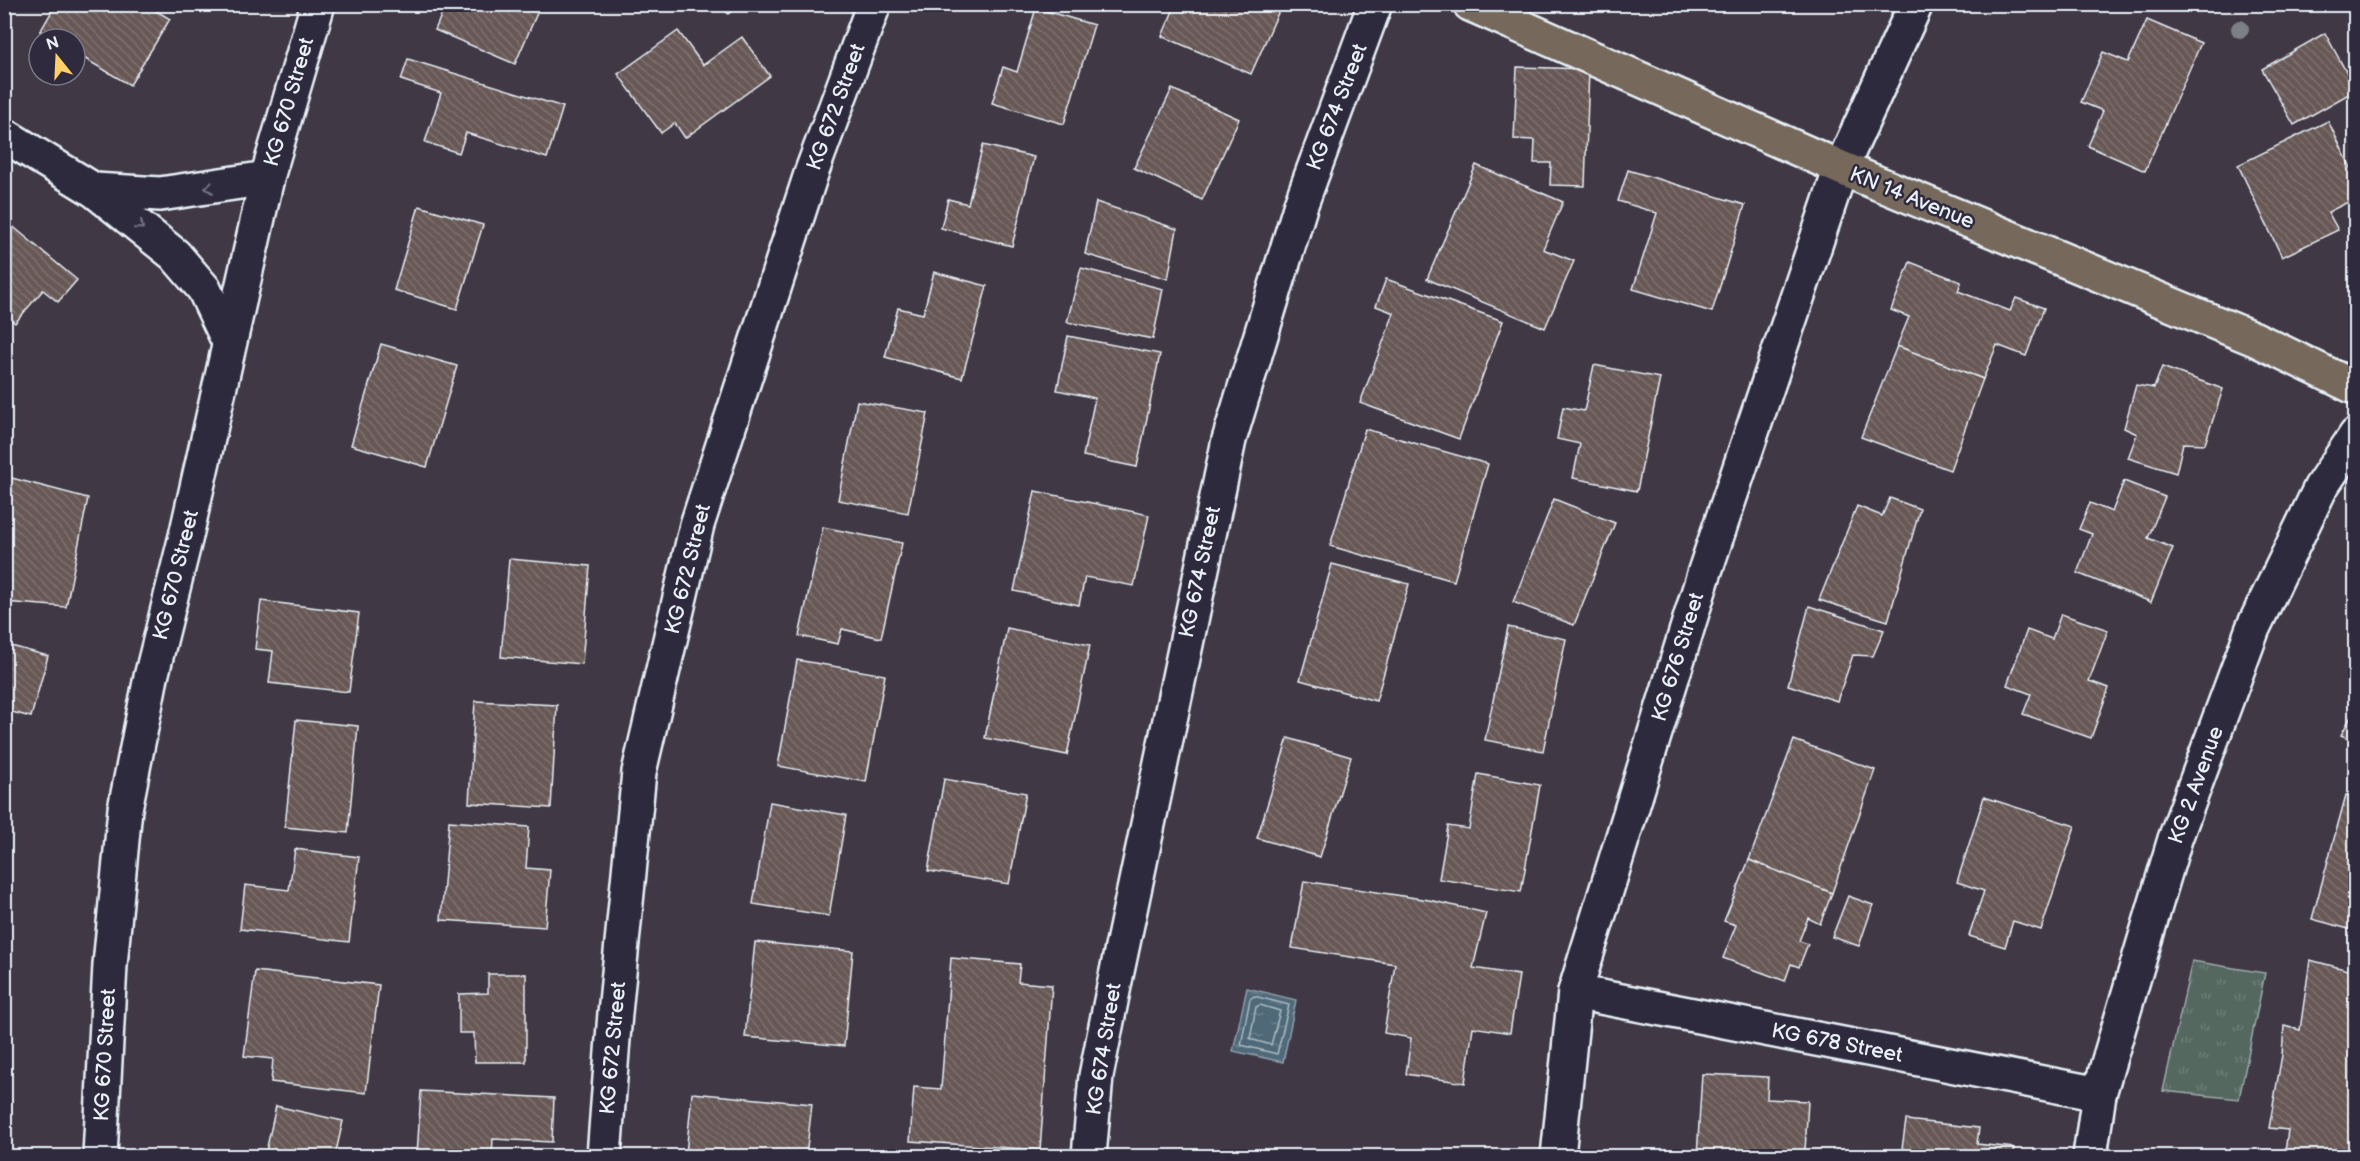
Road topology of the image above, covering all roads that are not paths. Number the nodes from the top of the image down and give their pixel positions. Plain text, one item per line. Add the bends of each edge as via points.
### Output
1 (318, 4) edge
2 (874, 4) edge
3 (1376, 4) edge
4 (1470, 4) edge
5 (1916, 4) edge
6 (4, 135) edge
7 (1840, 168) junction
8 (267, 178) junction
9 (94, 190) junction
10 (228, 340) junction
11 (2355, 388) edge
12 (2355, 435) edge
13 (1575, 992) junction
14 (2099, 1094) junction
15 (100, 1156) edge
16 (604, 1156) edge
17 (1089, 1156) edge
18 (1558, 1156) edge
19 (2090, 1156) edge

1 - 8 street, KG 670 Street
2 - 16 street, KG 672 Street via 812,171 697,525 641,761
3 - 17 street, KG 674 Street via 1301,204 1229,440 1096,1076
4 - 7 main road, KN 14 Avenue
5 - 7 street, KG 676 Street
6 - 9 street
7 - 11 main road, KN 14 Avenue via 2255,339
7 - 13 street, KG 676 Street via 1704,574
8 -> 9 street via 160,194
8 - 10 street, KG 670 Street
9 -> 10 street via 175,255 204,289
10 - 15 street, KG 670 Street via 125,809 110,965
12 - 14 street, KG 2 Avenue via 2321,487 2253,628 2175,839
13 - 14 street, KG 678 Street
13 - 18 street, KG 676 Street
14 - 19 street, KG 2 Avenue

